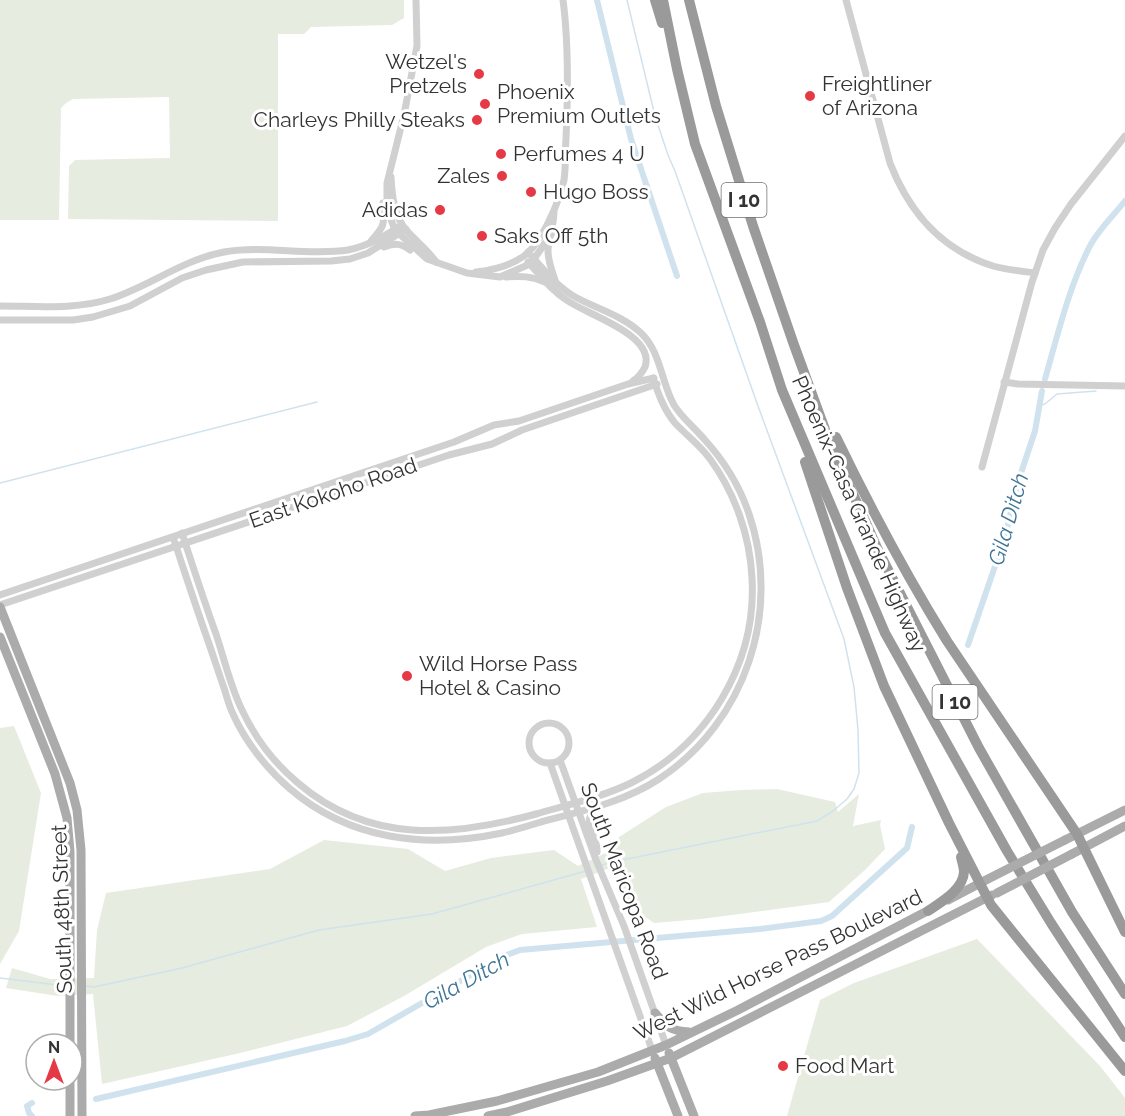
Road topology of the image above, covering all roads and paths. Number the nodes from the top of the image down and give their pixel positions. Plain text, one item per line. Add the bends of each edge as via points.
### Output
1 (416, 0) edge
2 (562, 0) edge
3 (654, 0) edge
4 (663, 0) edge
5 (689, 0) edge
6 (846, 0) edge
7 (677, 69) junction
8 (1125, 136) edge
9 (391, 169) junction
10 (387, 183) junction
11 (555, 210) junction
12 (404, 227) junction
13 (397, 232) junction
14 (552, 233) junction
15 (369, 244) junction
16 (368, 253) junction
17 (421, 254) junction
18 (525, 255) junction
19 (532, 261) junction
20 (436, 262) junction
21 (177, 267) junction
22 (467, 273) junction
23 (1035, 273) junction
24 (500, 277) junction
25 (183, 278) junction
26 (548, 284) junction
27 (565, 291) junction
28 (0, 306) edge
29 (61, 306) junction
30 (0, 320) edge
31 (61, 320) junction
32 (664, 379) junction
33 (654, 382) junction
34 (1005, 382) junction
35 (628, 384) junction
36 (1125, 386) edge
37 (782, 390) junction
38 (813, 395) junction
39 (514, 422) junction
40 (518, 431) junction
41 (380, 467) junction
42 (982, 467) dead end
43 (382, 477) junction
44 (754, 532) junction
45 (182, 533) junction
46 (745, 534) junction
47 (173, 537) junction
48 (185, 543) junction
49 (176, 546) junction
50 (0, 595) edge
51 (0, 606) edge
52 (0, 637) edge
53 (712, 713) junction
54 (720, 719) junction
55 (560, 760) junction
56 (550, 763) junction
57 (575, 802) junction
58 (564, 806) junction
59 (599, 806) junction
60 (1125, 810) edge
61 (579, 812) junction
62 (567, 815) junction
63 (949, 823) junction
64 (1125, 826) edge
65 (475, 827) junction
66 (465, 829) junction
67 (1077, 834) junction
68 (477, 837) junction
69 (466, 838) junction
70 (1084, 848) junction
71 (596, 860) junction
72 (984, 881) junction
73 (992, 896) junction
74 (928, 911) junction
75 (1125, 932) edge
76 (1125, 994) edge
77 (655, 1013) junction
78 (70, 1032) edge
79 (692, 1032) junction
80 (1125, 1037) edge
81 (666, 1045) junction
82 (652, 1050) junction
83 (671, 1058) junction
84 (657, 1064) junction
85 (1125, 1071) edge
86 (70, 1092) edge
87 (70, 1116) edge
88 (82, 1116) edge
89 (415, 1116) edge
90 (488, 1116) edge
91 (678, 1116) edge
92 (694, 1116) edge

1 - 9 street via 417,46
2 - 11 street via 567,109 564,178
3 - 7 highway
4 - 7 highway, I 10
5 - 38 highway, Phoenix-Casa Grande Highway / I 10 via 749,216
6 - 23 street via 890,163 916,212 946,242 966,254 991,266
7 - 37 highway, Phoenix-Casa Grande Highway / I 10 via 695,144
8 - 23 street via 1055,228
9 - 10 street
9 - 12 street via 394,204
10 - 13 street via 390,217
10 - 15 street via 383,194 384,224
11 - 14 street
11 - 18 street
12 - 13 street
12 - 20 street
13 - 15 street
13 - 16 street
13 - 17 street
14 - 19 street
14 - 27 street via 549,262 556,281
15 - 21 street via 326,251 226,252
16 - 17 street via 396,244
16 - 25 street via 331,261 243,262
17 - 20 street
18 - 19 street
18 - 22 street via 507,265
19 - 24 street
19 - 26 street
19 - 27 street
20 - 22 street
21 - 25 street
21 - 29 street via 110,299
22 - 24 street
23 - 34 street
24 - 26 street via 527,276
25 - 31 street via 123,309
26 - 35 street via 568,302 620,329 644,350 646,361 641,374
27 - 32 street via 637,330 649,342
28 - 29 street
29 - 31 street
30 - 31 street
32 - 33 street, East Kokoho Road
32 - 44 street via 675,407 719,457 736,484
33 - 35 street, East Kokoho Road
33 - 40 street, East Kokoho Road
33 - 46 street via 666,410 710,460 727,486
34 - 36 street
34 - 42 street
35 - 39 street, East Kokoho Road
37 - 63 highway via 884,686
37 - 80 highway, Phoenix-Casa Grande Highway / I 10 via 885,633 1007,851
38 - 67 highway via 928,610
38 - 76 highway, Phoenix-Casa Grande Highway / I 10 via 878,549 933,661 1072,912
39 - 40 street
39 - 41 street, East Kokoho Road via 494,425
40 - 43 street, East Kokoho Road via 480,448
41 - 43 street
41 - 45 street, East Kokoho Road
43 - 48 street, East Kokoho Road
44 - 46 street
44 - 54 street via 762,582 761,613 746,673
45 - 47 street, East Kokoho Road
45 - 48 street
46 - 53 street via 752,580 747,640 738,669
47 - 49 street
47 - 50 street, East Kokoho Road
48 - 49 street, East Kokoho Road
48 - 66 street via 240,706 277,764 316,798 384,827 428,832
49 - 51 street, East Kokoho Road
49 - 69 street via 232,714 251,746 288,788 340,821 369,832 430,841
51 - 88 main road, South 48th Street via 60,755 77,810 81,850
52 - 78 main road, South 48th Street via 56,774 66,818 70,852
53 - 54 street
53 - 57 street via 655,770 609,792
54 - 59 street via 661,778 633,794
55 - 56 street
55 - 56 street via 568,749 568,735 558,725 544,723 532,730 528,743 533,756
55 - 57 street, South Maricopa Road
56 - 58 street, South Maricopa Road
57 - 58 street
57 - 61 street, South Maricopa Road
58 - 62 street, South Maricopa Road
58 - 65 street
59 - 61 street
59 - 71 street via 589,820 597,848
60 - 67 main road, West Wild Horse Pass Boulevard
61 - 62 street
61 - 71 street, South Maricopa Road
62 - 68 street
62 - 82 street, South Maricopa Road
63 - 72 highway
63 - 74 highway via 964,875 952,893
64 - 70 main road, West Wild Horse Pass Boulevard
65 - 66 street
65 - 68 street
66 - 69 street
67 - 70 highway
67 - 72 main road, West Wild Horse Pass Boulevard, bridge
68 - 69 street
70 - 73 main road, West Wild Horse Pass Boulevard, bridge
70 - 75 highway
71 - 77 street, South Maricopa Road
72 - 73 highway
72 - 74 main road, West Wild Horse Pass Boulevard
73 - 83 main road, West Wild Horse Pass Boulevard
73 - 85 highway via 991,905
74 - 79 main road, West Wild Horse Pass Boulevard
77 - 79 main road via 672,1030
77 - 81 street, South Maricopa Road
79 - 81 main road, West Wild Horse Pass Boulevard
81 - 82 main road, West Wild Horse Pass Boulevard
81 - 83 main road, South Maricopa Road
82 - 84 main road, South Maricopa Road
82 - 89 main road, West Wild Horse Pass Boulevard via 598,1072 497,1101
83 - 84 main road, West Wild Horse Pass Boulevard
83 - 92 main road, South Maricopa Road
84 - 90 main road, West Wild Horse Pass Boulevard
84 - 91 main road, South Maricopa Road
86 - 87 main road

